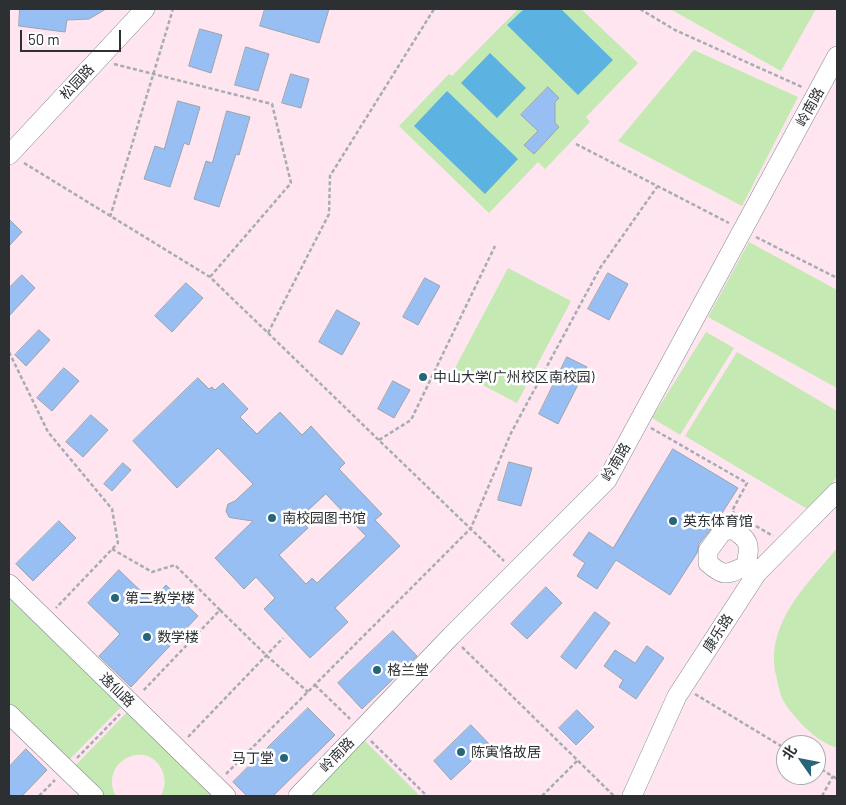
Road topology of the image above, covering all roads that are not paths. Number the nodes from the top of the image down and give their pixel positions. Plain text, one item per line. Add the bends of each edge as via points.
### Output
1 (146, 9) edge
2 (837, 56) edge
3 (9, 155) edge
4 (837, 492) edge
5 (9, 584) edge
6 (9, 714) edge
7 (220, 791) edge
8 (94, 796) edge
9 (298, 796) edge
10 (632, 796) edge

1 - 3 street, 松园路
2 - 9 street, 岭南路 via 607,480
4 - 10 street, 康乐路 via 786,544 752,570 677,696
5 - 7 street, 逸仙路
6 - 8 street

